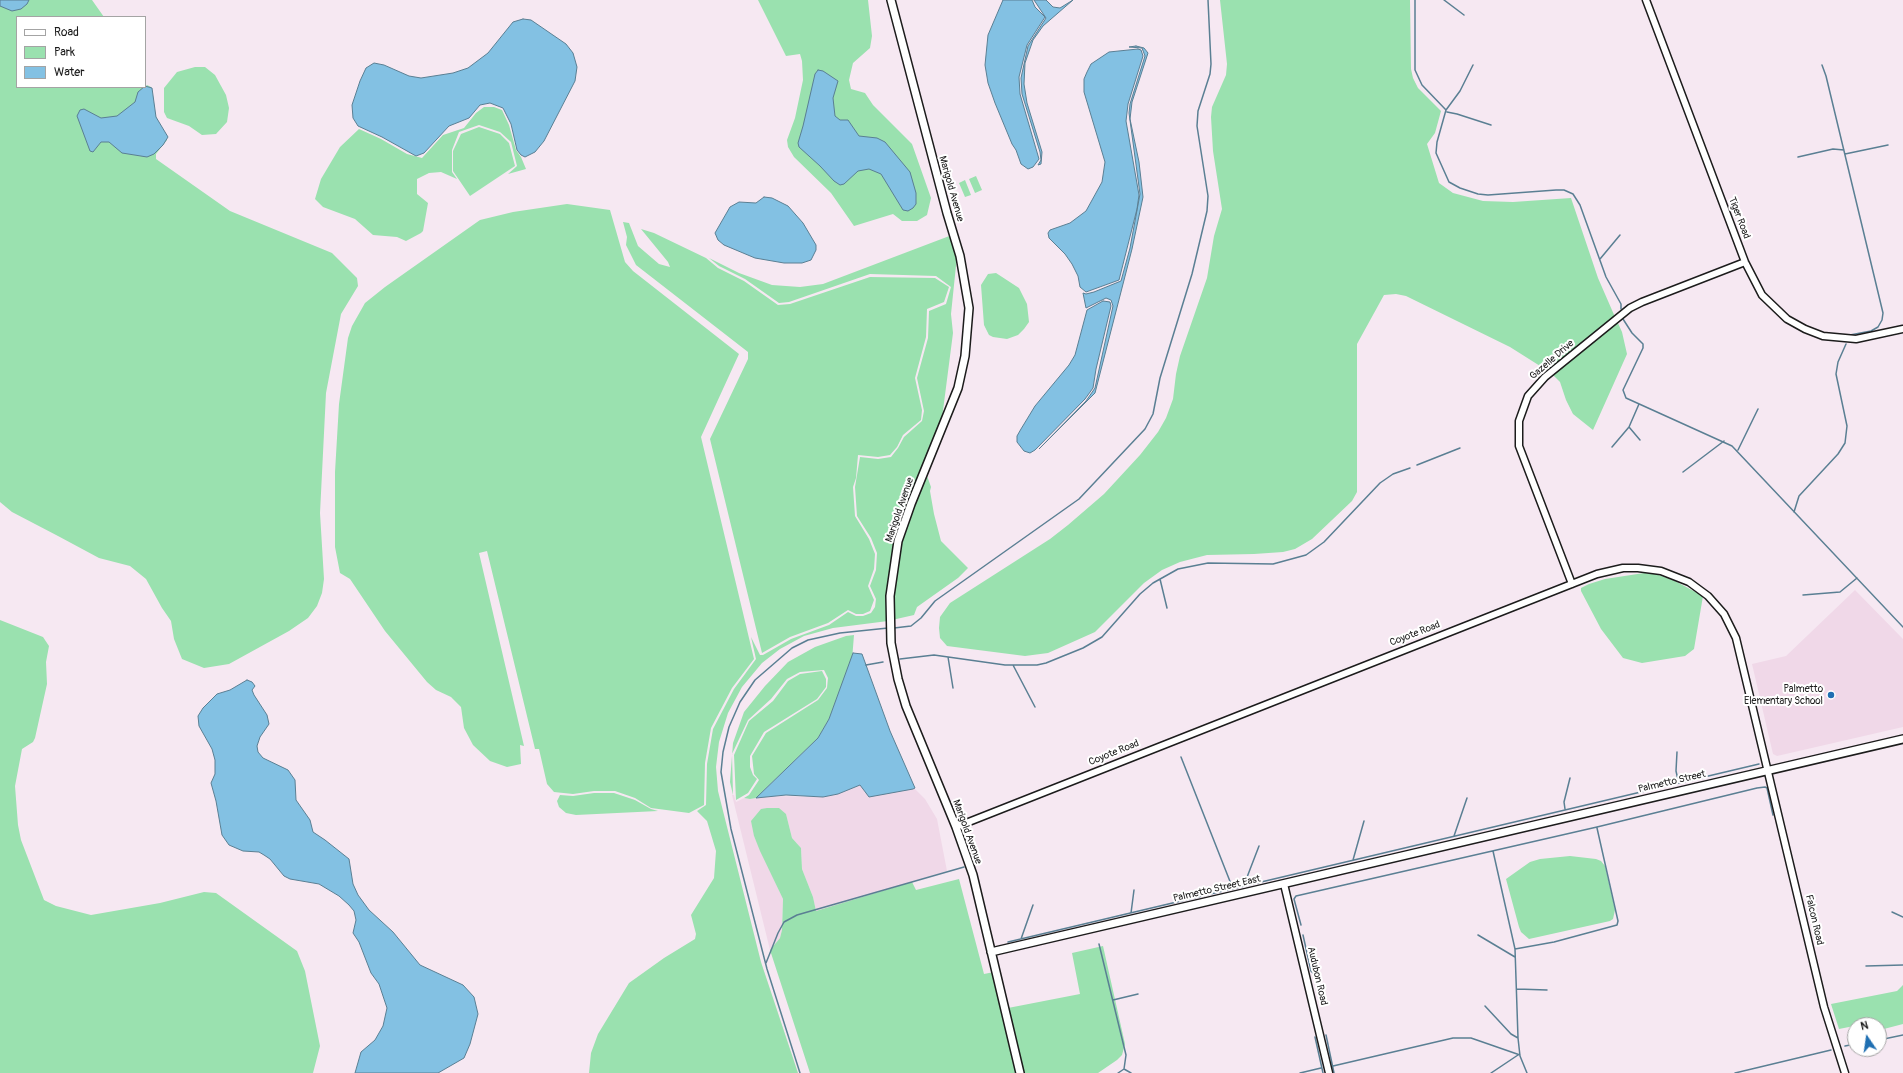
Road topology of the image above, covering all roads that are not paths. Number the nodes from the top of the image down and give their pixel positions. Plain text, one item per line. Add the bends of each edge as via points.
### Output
1 (891, 0) edge
2 (1646, 0) edge
3 (1745, 262) junction
4 (1903, 329) edge
5 (1572, 584) junction
6 (1903, 739) edge
7 (1768, 770) junction
8 (956, 827) junction
9 (1446, 845) joint
10 (1284, 884) junction
11 (992, 952) junction
12 (1020, 1073) edge
13 (1329, 1073) edge
14 (1845, 1073) edge

1 - 8 main road, Marigold Avenue via 966,282 968,308 965,356 958,388 898,541 892,578 890,621 897,673 906,706
2 - 3 street, Tiger Road
3 - 4 street, Tiger Road via 1766,300 1781,315 1805,329 1824,336 1848,339
3 - 5 street, Gazelle Drive via 1630,308 1545,377 1528,396 1519,421 1519,446
5 - 7 street, Coyote Road via 1608,571 1653,569 1675,575 1708,596 1724,614 1736,638
5 - 8 street, Coyote Road
6 - 7 main road, Palmetto Street
7 - 9 main road, Palmetto Street
7 - 14 street, Falcon Road via 1824,1006
8 - 11 main road, Marigold Avenue via 973,875
9 - 10 main road, Palmetto Street East
10 - 11 main road, Palmetto Street East
10 - 13 street, Audubon Road
11 - 12 main road, Marigold Avenue

